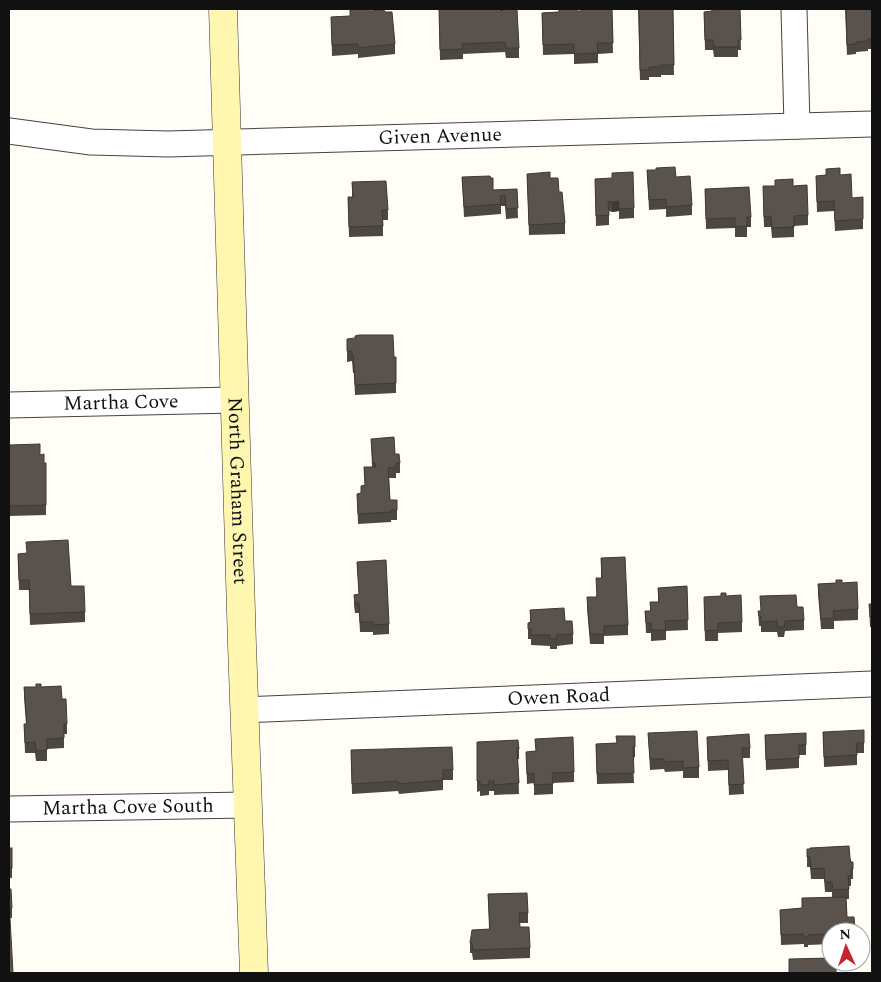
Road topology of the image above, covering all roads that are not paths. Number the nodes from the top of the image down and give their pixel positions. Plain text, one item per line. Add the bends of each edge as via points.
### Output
1 (223, 9) edge
2 (794, 9) edge
3 (872, 124) edge
4 (797, 126) junction
5 (9, 132) edge
6 (226, 142) junction
7 (234, 400) junction
8 (9, 406) edge
9 (872, 684) edge
10 (244, 710) junction
11 (247, 805) junction
12 (9, 809) edge
13 (254, 973) edge

1 - 6 main road, North Graham Street
2 - 4 street
3 - 4 street, Given Avenue
4 - 6 street, Given Avenue
5 - 6 street, Given Avenue via 116,143
6 - 7 main road, North Graham Street
7 - 8 street, Martha Cove
7 - 10 main road, North Graham Street
9 - 10 street, Owen Road
10 - 11 main road, North Graham Street
11 - 12 street, Martha Cove South
11 - 13 main road, North Graham Street

